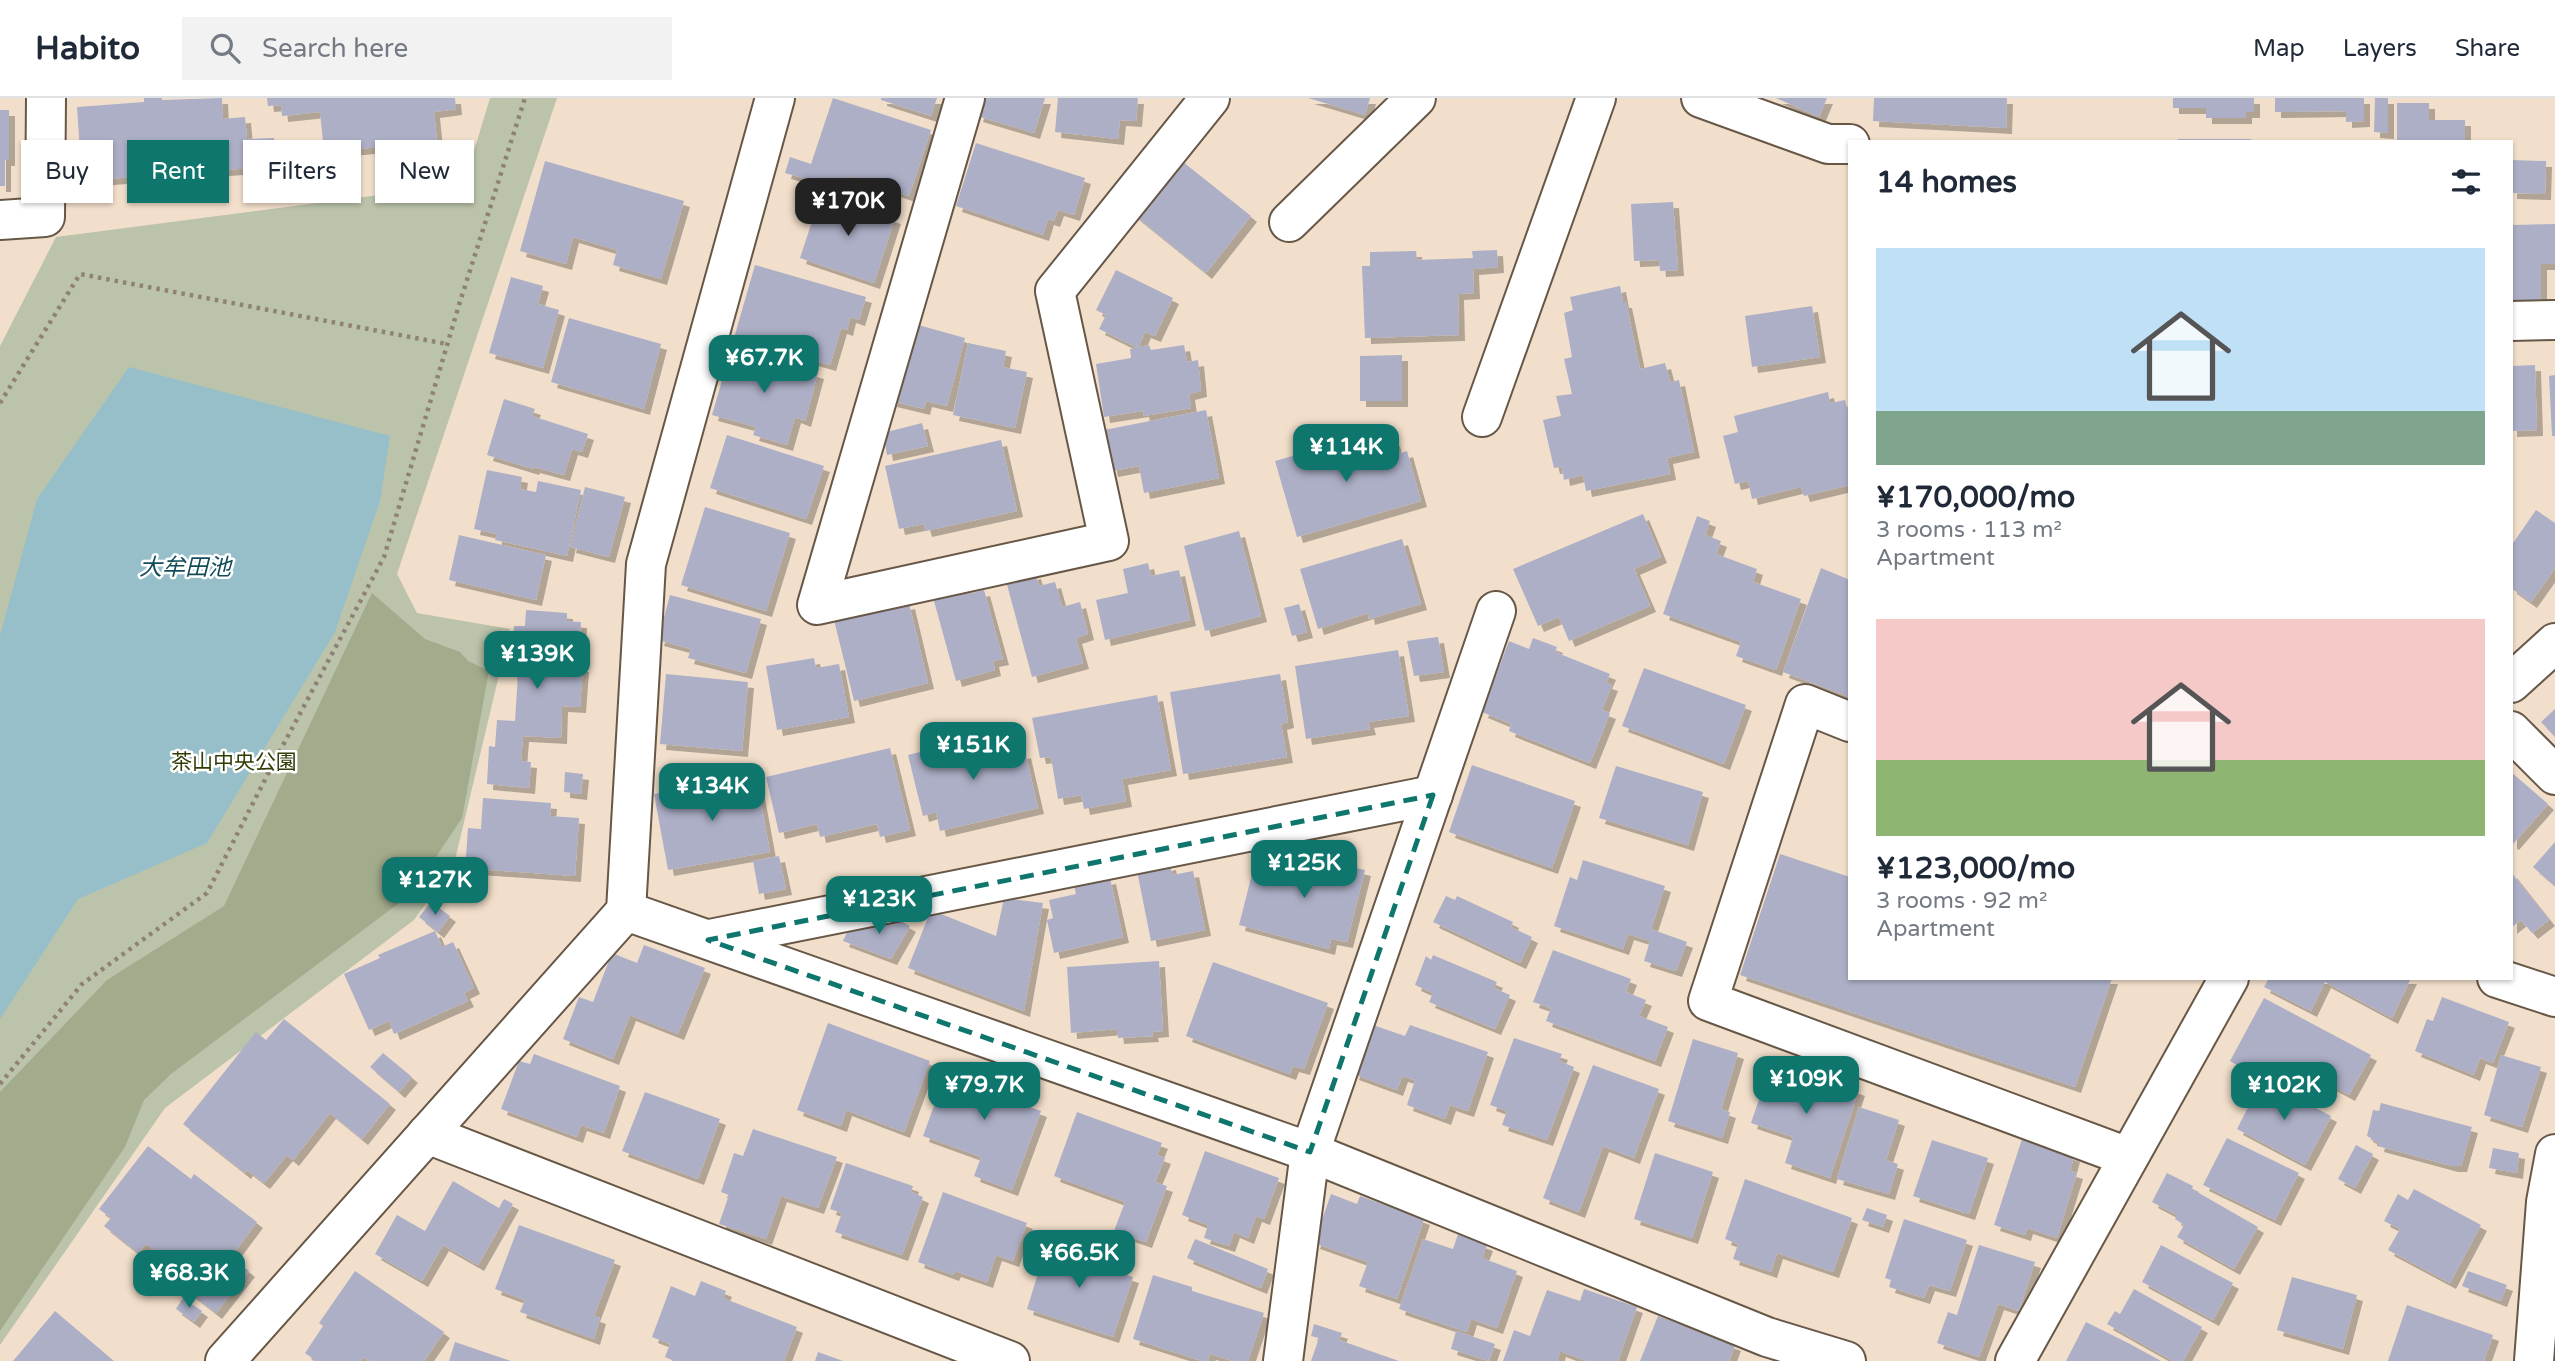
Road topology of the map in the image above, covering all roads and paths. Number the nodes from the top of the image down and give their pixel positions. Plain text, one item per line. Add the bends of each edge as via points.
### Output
1 (46, 98) edge
2 (524, 98) edge
3 (775, 98) edge
4 (965, 98) edge
5 (1210, 98) edge
6 (1416, 98) edge
7 (1596, 98) edge
8 (1701, 98) edge
9 (1848, 144) edge
10 (0, 220) edge
11 (1289, 222) dead end
12 (2555, 320) edge
13 (2513, 321) edge
14 (447, 344) junction
15 (0, 402) edge
16 (1482, 417) dead end
17 (1496, 611) dead end
18 (2555, 643) edge
19 (2513, 681) edge
20 (1848, 721) edge
21 (2513, 733) edge
22 (2555, 775) edge
23 (1433, 795) junction
24 (626, 911) junction
25 (708, 940) junction
26 (2228, 980) edge
27 (2503, 980) edge
28 (2555, 997) edge
29 (0, 1084) edge
30 (427, 1134) junction
31 (1310, 1152) junction
32 (2555, 1154) edge
33 (2128, 1157) junction
34 (1767, 1349) edge
35 (225, 1361) edge
36 (1010, 1361) edge
37 (1283, 1361) edge
38 (1846, 1361) edge
39 (2015, 1361) edge
40 (2534, 1361) edge

1 - 10 street via 45,217
2 - 14 path
3 - 24 street via 646,564
4 - 5 street via 817,605 1110,541 1055,291
6 - 11 street
7 - 16 street
8 - 9 street via 1828,144
12 - 13 street
14 - 15 path via 80,274
14 - 29 path via 384,557 208,893 82,984
17 - 23 street
18 - 19 street
20 - 33 street via 1805,704 1708,1001
21 - 22 street
23 - 25 street
23 - 31 street
24 - 25 street
24 - 30 street
25 - 31 street
26 - 33 street
27 - 28 street
30 - 35 street
30 - 36 street
31 - 34 street
31 - 37 street
32 - 40 street via 2546,1202
33 - 39 street
34 - 38 street

